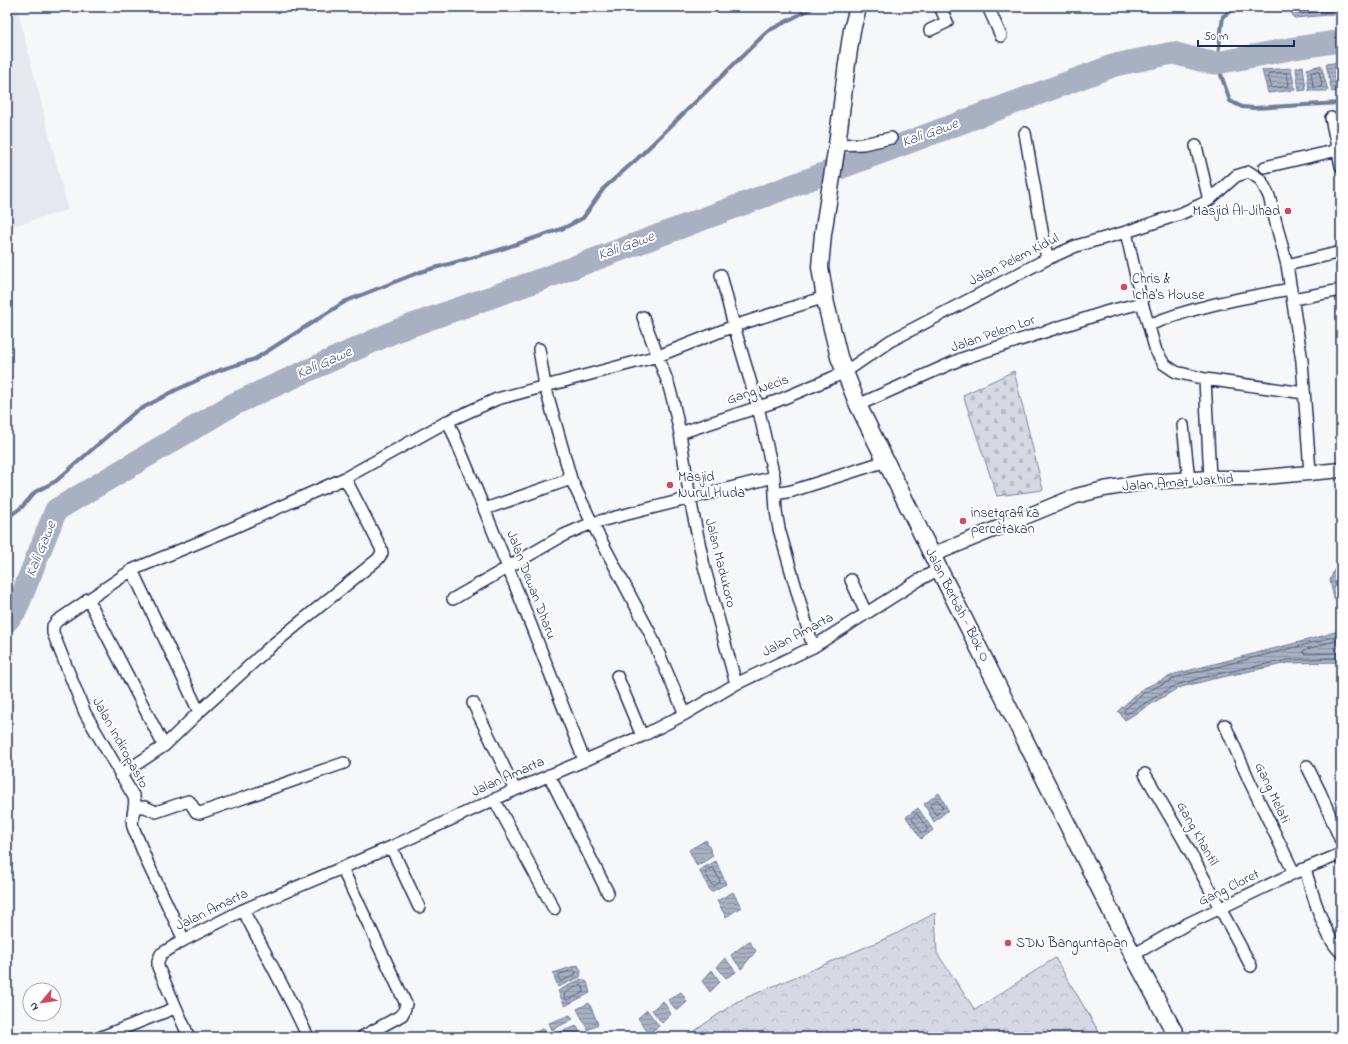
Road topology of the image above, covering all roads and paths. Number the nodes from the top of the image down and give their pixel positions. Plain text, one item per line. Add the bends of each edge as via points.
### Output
1 (858, 7) edge
2 (940, 7) edge
3 (988, 7) edge
4 (930, 30) dead end
5 (1002, 36) dead end
6 (1331, 118) dead end
7 (1025, 134) dead end
8 (891, 138) dead end
9 (1196, 146) dead end
10 (836, 148) junction
11 (1338, 150) junction
12 (1341, 166) edge
13 (1265, 167) dead end
14 (1209, 200) junction
15 (1126, 232) junction
16 (1341, 252) edge
17 (1047, 259) junction
18 (1287, 265) junction
19 (721, 275) dead end
20 (1341, 290) edge
21 (1292, 294) junction
22 (825, 297) junction
23 (1142, 303) junction
24 (643, 317) dead end
25 (1149, 325) junction
26 (734, 326) junction
27 (539, 349) dead end
28 (658, 356) junction
29 (845, 372) junction
30 (1205, 379) junction
31 (545, 386) junction
32 (1304, 393) junction
33 (858, 405) junction
34 (758, 407) junction
35 (448, 421) junction
36 (1183, 425) dead end
37 (680, 434) junction
38 (886, 461) junction
39 (1341, 470) edge
40 (1310, 472) junction
41 (774, 477) junction
42 (345, 478) junction
43 (1210, 478) junction
44 (571, 479) junction
45 (1190, 480) junction
46 (775, 494) junction
47 (690, 499) junction
48 (485, 508) junction
49 (592, 523) junction
50 (935, 562) junction
51 (508, 568) junction
52 (132, 570) junction
53 (850, 580) dead end
54 (88, 599) junction
55 (454, 599) dead end
56 (866, 613) junction
57 (813, 646) junction
58 (617, 676) dead end
59 (736, 684) junction
60 (473, 703) dead end
61 (198, 712) junction
62 (685, 714) junction
63 (1225, 725) dead end
64 (642, 736) junction
65 (164, 746) junction
66 (584, 760) junction
67 (344, 763) dead end
68 (1307, 766) dead end
69 (1145, 774) dead end
70 (120, 775) junction
71 (549, 775) junction
72 (515, 790) junction
73 (494, 799) junction
74 (134, 807) junction
75 (1341, 841) edge
76 (391, 847) junction
77 (1341, 854) edge
78 (342, 868) junction
79 (1305, 869) junction
80 (1294, 873) junction
81 (608, 893) dead end
82 (419, 907) dead end
83 (554, 909) dead end
84 (1220, 909) junction
85 (243, 910) junction
86 (184, 940) junction
87 (1341, 952) edge
88 (1133, 955) junction
89 (1251, 966) dead end
90 (175, 1008) junction
91 (101, 1037) edge
92 (189, 1037) edge
93 (308, 1037) edge
94 (362, 1037) edge
95 (1177, 1037) edge

1 - 10 main road, Jalan Berbah - Blok O via 852,30
2 - 4 street via 946,22
3 - 5 street
6 - 11 street
7 - 17 street
8 - 10 street
9 - 14 street
10 - 22 main road, Jalan Berbah - Blok O via 820,267
11 - 12 street
11 - 13 street
14 - 15 street, Jalan Pelem Kidul via 1180,214
14 - 18 street, Jalan Pelem Kidul via 1236,176 1249,172 1261,180 1269,196
15 - 17 street, Jalan Pelem Kidul via 1076,246
15 - 23 street
16 - 18 street
17 - 29 street, Jalan Pelem Kidul via 890,341
18 - 21 street
19 - 26 street
20 - 21 street
21 - 25 street via 1200,307
21 - 32 street
22 - 26 street
22 - 29 main road, Jalan Berbah - Blok O
23 - 25 street
23 - 33 street, Jalan Pelem Lor via 1109,311 960,359
24 - 28 street, Jalan Madukoro
25 - 30 street via 1156,351 1164,364 1176,372
26 - 28 street
26 - 34 street
27 - 31 street
28 - 31 street
28 - 37 street, Jalan Madukoro via 668,383
29 - 33 main road, Jalan Berbah - Blok O
29 - 34 street, Gang Necis
30 - 32 street
30 - 43 street
31 - 35 street via 496,399
31 - 44 street
32 - 40 street
33 - 38 main road, Jalan Berbah - Blok O
34 - 37 street, Gang Necis
34 - 41 street
35 - 42 street
35 - 48 street, Jalan Dewan Dharu
36 - 45 street
37 - 47 street, Jalan Madukoro
38 - 46 street
38 - 50 main road, Jalan Berbah - Blok O
39 - 40 street, Jalan Amat Wakhid
40 - 43 street, Jalan Amat Wakhid via 1254,478
41 - 46 street
41 - 47 street
42 - 52 street
42 - 61 street via 382,554 271,646
43 - 45 street, Jalan Amat Wakhid
44 - 48 street
44 - 49 street
45 - 50 street, Jalan Amat Wakhid via 1146,482 1076,496
46 - 57 street via 779,529
47 - 49 street
47 - 59 street, Jalan Madukoro via 704,566
48 - 51 street, Jalan Dewan Dharu
49 - 51 street via 564,535
49 - 62 street via 650,633
50 - 56 street, Jalan Amarta via 919,580
50 - 88 main road, Jalan Berbah - Blok O
51 - 55 street
51 - 66 street, Jalan Dewan Dharu
52 - 54 street
52 - 61 street
53 - 56 street
54 - 65 street
54 - 70 street, Jalan Indiropasto via 57,621 53,626 54,632 85,713
56 - 57 street, Jalan Amarta
57 - 59 street, Jalan Amarta
58 - 64 street
59 - 62 street, Jalan Amarta
60 - 72 street
61 - 65 street
62 - 64 street, Jalan Amarta
63 - 80 street, Gang Melati
64 - 66 street, Jalan Amarta
65 - 70 street
66 - 71 street, Jalan Amarta
67 - 74 street via 200,813 187,801 156,812 145,807
68 - 75 street
69 - 84 street, Gang Khantil
70 - 74 street, Jalan Indiropasto via 134,797
71 - 72 street, Jalan Amarta
71 - 81 street
72 - 73 street, Jalan Amarta
73 - 76 street, Jalan Amarta
73 - 83 street
74 - 86 street, Jalan Indiropasto via 133,827
76 - 78 street, Jalan Amarta
76 - 82 street
77 - 79 street, Gang Cloret
78 - 85 street, Jalan Amarta
78 - 94 street via 406,1004 402,1015
79 - 80 street, Gang Cloret
79 - 87 street via 1330,937 1336,949
80 - 84 street, Gang Cloret
84 - 88 street, Gang Cloret via 1187,924
84 - 89 street, Gang Khantil
85 - 86 street, Jalan Amarta
85 - 93 street
86 - 90 street, Jalan Amarta via 161,954 158,961 158,967
88 - 95 main road, Jalan Berbah - Blok O
90 - 91 street
90 - 92 street, Jalan Amarta

